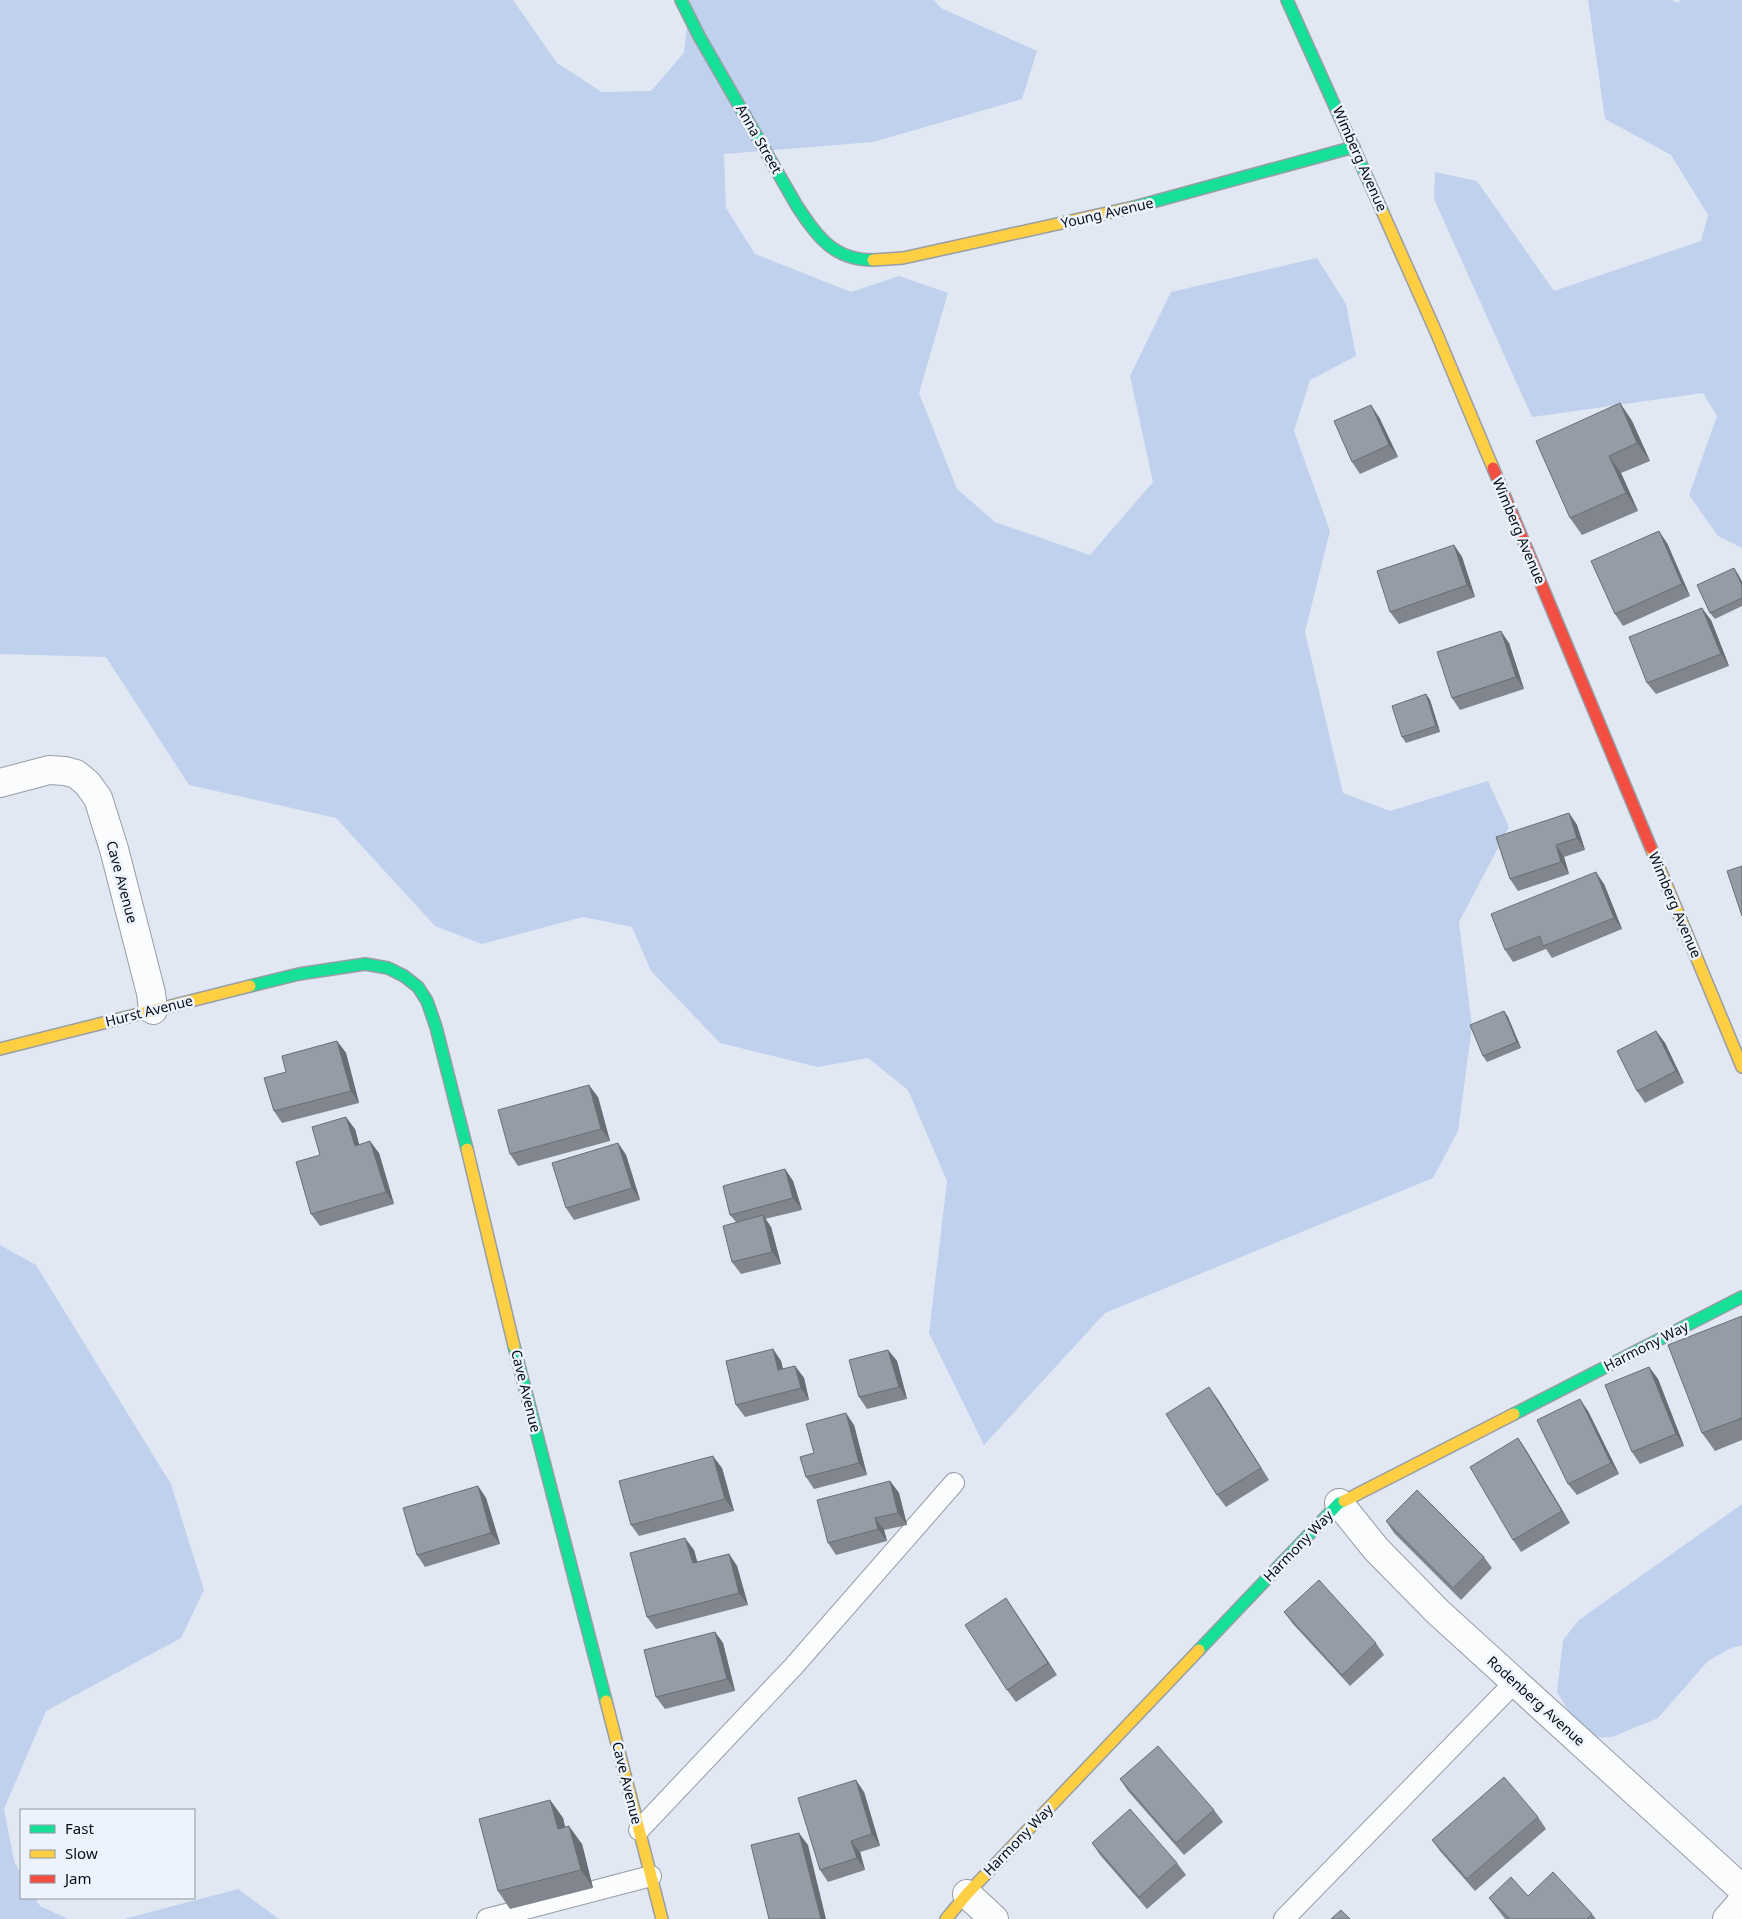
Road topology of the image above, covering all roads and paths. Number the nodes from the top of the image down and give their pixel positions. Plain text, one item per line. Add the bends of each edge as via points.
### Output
1 (681, 0) edge
2 (1287, 0) edge
3 (1354, 147) junction
4 (856, 260) joint
5 (0, 783) edge
6 (299, 974) joint
7 (153, 1010) junction
8 (0, 1049) edge
9 (1742, 1067) edge
10 (1742, 1298) edge
11 (954, 1483) dead end
12 (1339, 1503) junction
13 (1515, 1682) junction
14 (639, 1830) junction
15 (651, 1876) junction
16 (1742, 1889) edge
17 (967, 1894) junction
18 (1742, 1902) edge
19 (486, 1919) edge
20 (662, 1919) edge
21 (946, 1919) edge
22 (994, 1919) edge
23 (1284, 1919) edge
24 (1727, 1919) edge

1 - 4 street, Anna Street via 815,233 826,246
2 - 3 street, Wimberg Avenue
3 - 4 street, Young Avenue via 1139,206 903,258
3 - 9 street, Wimberg Avenue via 1436,332
5 - 7 street, Cave Avenue via 49,770 65,771 76,774 98,798 114,848
6 - 7 street, Hurst Avenue
6 - 14 street, Cave Avenue via 364,964 388,968 418,987 427,1000
7 - 8 street, Hurst Avenue
10 - 12 street, Harmony Way
11 - 14 lane via 794,1666
12 - 13 street, Rodenberg Avenue via 1376,1549 1438,1612
12 - 17 street, Harmony Way
13 - 16 street, Rodenberg Avenue
13 - 23 lane
14 - 15 street, Cave Avenue
15 - 19 lane
15 - 20 street, Cave Avenue
17 - 21 street, Harmony Way
17 - 22 street
18 - 24 street

